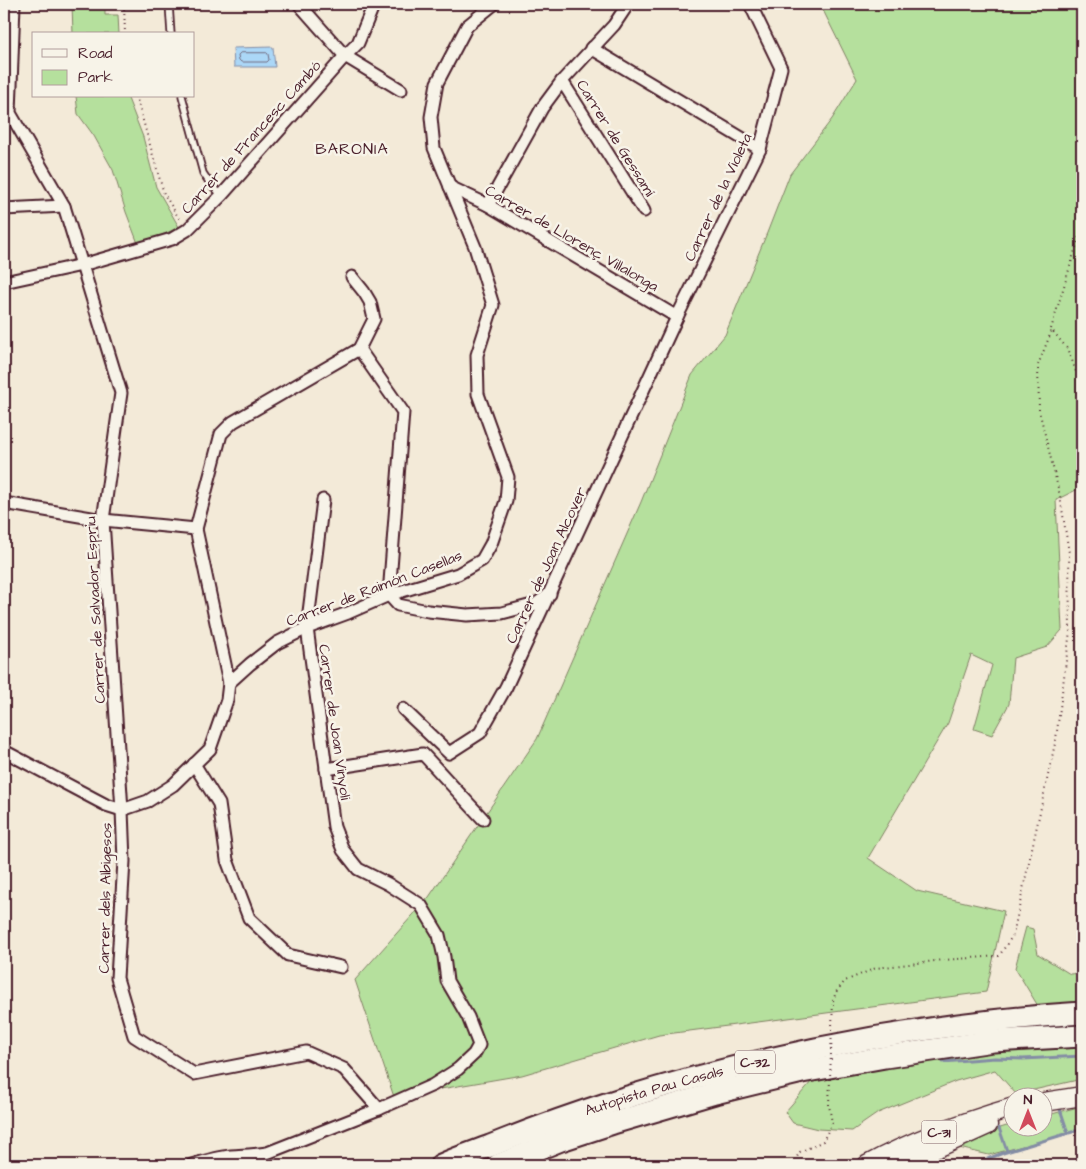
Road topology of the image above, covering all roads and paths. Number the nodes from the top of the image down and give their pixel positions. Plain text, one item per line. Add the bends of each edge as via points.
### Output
1 (14, 4) edge
2 (124, 4) edge
3 (168, 4) edge
4 (299, 4) edge
5 (374, 4) edge
6 (494, 4) edge
7 (628, 4) edge
8 (750, 4) edge
9 (1079, 4) edge
10 (1082, 20) edge
11 (125, 32) edge
12 (171, 32) edge
13 (591, 48) junction
14 (344, 56) junction
15 (562, 81) junction
16 (401, 90) dead end
17 (137, 98) edge
18 (183, 98) edge
19 (7, 113) edge
20 (760, 149) junction
21 (450, 186) junction
22 (222, 195) junction
23 (488, 205) junction
24 (64, 206) junction
25 (4, 208) edge
26 (644, 211) dead end
27 (1082, 227) edge
28 (187, 230) junction
29 (82, 265) junction
30 (352, 277) dead end
31 (4, 282) edge
32 (677, 317) junction
33 (1048, 341) junction
34 (359, 349) junction
35 (1082, 390) edge
36 (323, 500) dead end
37 (4, 503) edge
38 (103, 520) junction
39 (196, 529) junction
40 (550, 594) junction
41 (390, 595) junction
42 (307, 628) junction
43 (229, 683) junction
44 (403, 709) dead end
45 (4, 751) edge
46 (194, 764) junction
47 (326, 769) junction
48 (122, 810) junction
49 (483, 818) dead end
50 (341, 967) dead end
51 (1082, 1013) edge
52 (1082, 1036) edge
53 (1081, 1096) edge
54 (1054, 1100) edge
55 (1054, 1105) edge
56 (379, 1109) junction
57 (1004, 1110) edge
58 (1004, 1120) edge
59 (192, 1165) edge
60 (441, 1165) edge
61 (498, 1165) edge
62 (792, 1165) edge
63 (867, 1165) edge
64 (903, 1165) edge

1 - 19 street
2 - 11 path
3 - 12 lane
4 - 14 street
5 - 14 street, Carrer de Francesc Cambó via 358,43
6 - 21 street, Carrer de Raimón Casellas via 467,26 437,84 431,117 434,148
7 - 13 street
8 - 20 street, Carrer de la Violeta via 781,68
9 - 10 path
13 - 15 street
13 - 20 street
14 - 16 street
14 - 22 street, Carrer de Francesc Cambó
15 - 23 street via 542,108
15 - 26 street, Carrer de Gessamí
17 - 28 path via 164,194
18 - 22 lane via 203,173
19 - 24 street, Carrer de Salvador Espriu
20 - 32 street, Carrer de la Violeta
21 - 23 street, Carrer de Llorenç Villalonga
21 - 41 street, Carrer de Raimón Casellas via 475,247 493,305 477,354 478,394 508,478 506,501 482,560 458,574
22 - 28 street, Carrer de Francesc Cambó
23 - 32 street, Carrer de Llorenç Villalonga
24 - 25 street
24 - 29 street, Carrer de Salvador Espriu
27 - 33 path
28 - 29 street, Carrer de Francesc Cambó via 172,239
29 - 31 street, Carrer de Francesc Cambó
29 - 38 street, Carrer de Salvador Espriu via 121,393
30 - 34 street via 370,302 374,319
32 - 40 street, Carrer de Joan Alcover
33 - 35 path via 1052,330 1069,351
33 - 62 path, bridge via 1038,365 1039,410 1060,496 1069,553 1070,631 1056,740 1014,935 999,956 876,968 845,981 833,1001 829,1105 832,1123 823,1142 800,1152
34 - 39 street via 233,422 221,434
34 - 41 street via 403,412
36 - 42 street, Carrer de Joan Vinyoli
37 - 38 street
38 - 39 street
38 - 48 street, Carrer de Salvador Espriu
39 - 43 street
40 - 41 street via 536,604 502,612 467,615 398,605
40 - 44 street, Carrer de Joan Alcover via 506,687 480,733 449,752
41 - 42 street, Carrer de Raimón Casellas
42 - 43 street, Carrer de Raimón Casellas via 278,643
42 - 47 street, Carrer de Joan Vinyoli
43 - 46 street via 227,700 210,749
45 - 48 street via 106,806
46 - 48 street via 167,789 148,801
46 - 50 street via 219,804 227,860 249,918 288,955
47 - 49 street via 422,754
47 - 56 street, Carrer de Joan Vinyoli via 334,827 344,850 358,869 421,906 439,935 447,981 479,1044 474,1054 458,1069 433,1085
48 - 56 street, Carrer dels Albigesos via 124,861 117,978 134,1036 194,1074 306,1052 344,1069
51 - 60 highway, Autopista Pau Casals / C-32 via 972,1023 868,1038 781,1056 575,1114
52 - 61 highway, Autopista Pau Casals / C-32 via 993,1041 802,1072 613,1123
53 - 54 main road
53 - 55 main road
56 - 59 street via 267,1153 211,1159
57 - 63 main road, C-31 via 942,1130
58 - 64 main road, C-31

